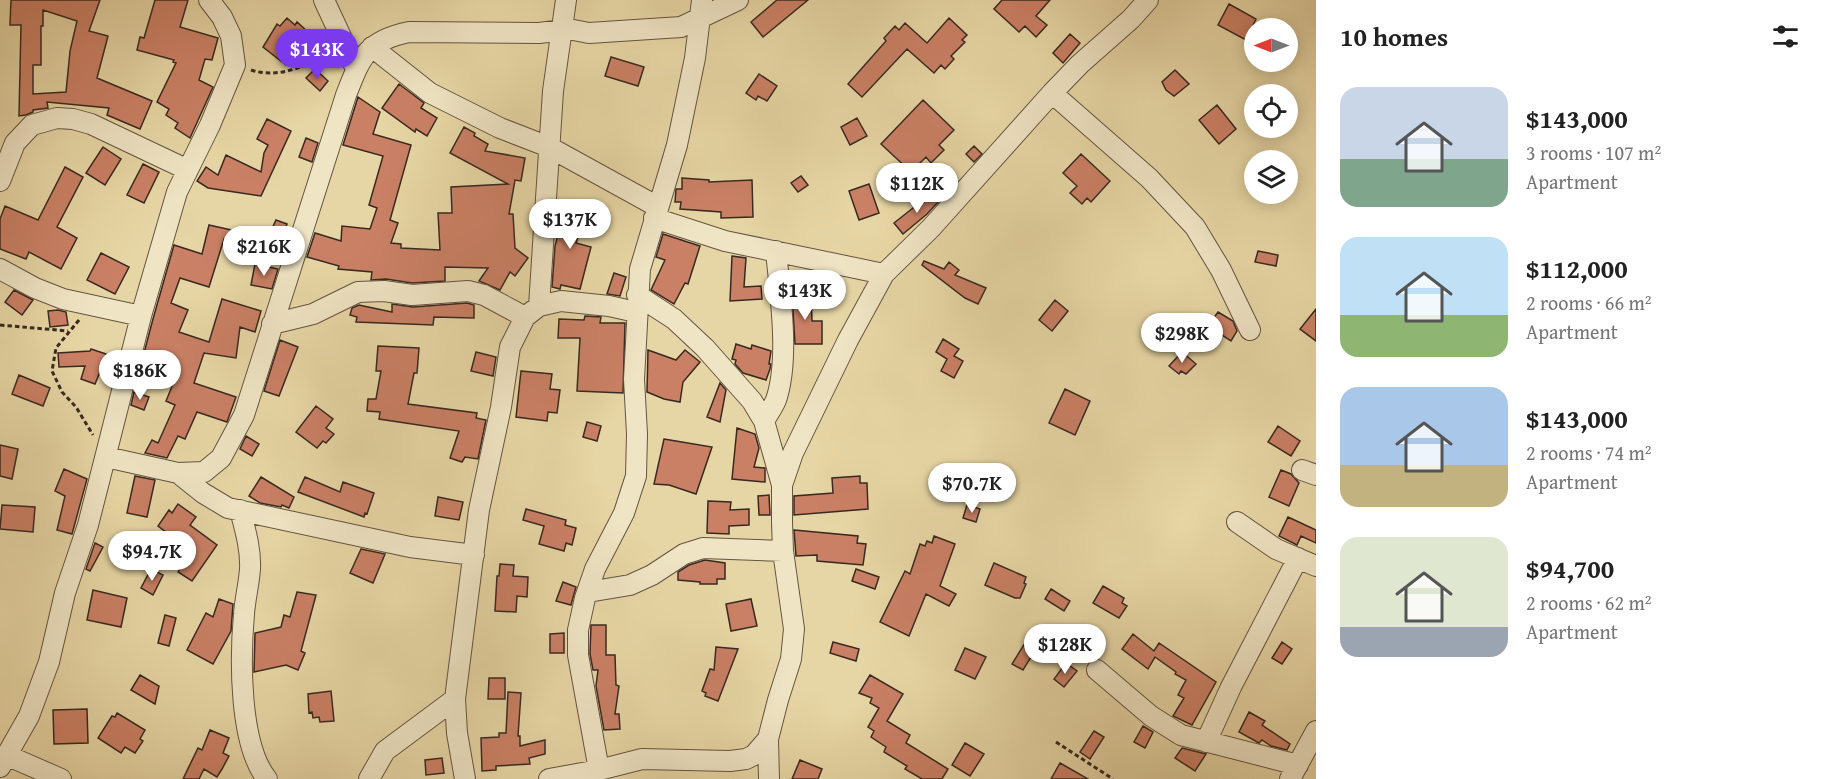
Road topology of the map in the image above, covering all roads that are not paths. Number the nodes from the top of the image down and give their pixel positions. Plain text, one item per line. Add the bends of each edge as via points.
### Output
1 (209, 0) edge
2 (324, 0) edge
3 (566, 0) edge
4 (738, 0) edge
5 (1148, 0) edge
6 (702, 9) edge
7 (563, 29) junction
8 (372, 47) junction
9 (356, 69) junction
10 (1052, 93) junction
11 (549, 147) junction
12 (188, 170) junction
13 (0, 181) edge
14 (656, 212) junction
15 (776, 251) junction
16 (0, 270) edge
17 (884, 274) junction
18 (637, 303) junction
19 (532, 311) junction
20 (141, 316) junction
21 (272, 324) junction
22 (1250, 330) dead end
23 (764, 421) junction
24 (107, 452) junction
25 (178, 473) junction
26 (782, 485) junction
27 (240, 510) junction
28 (1237, 522) dead end
29 (783, 551) junction
30 (474, 555) junction
31 (1298, 558) junction
32 (1316, 566) edge
33 (588, 592) junction
34 (1097, 670) dead end
35 (455, 699) junction
36 (1316, 731) edge
37 (768, 739) junction
38 (1206, 742) junction
39 (4, 754) edge
40 (599, 770) junction
41 (1296, 774) edge
42 (61, 779) edge
43 (267, 779) edge
44 (369, 779) edge
45 (465, 779) edge
46 (549, 779) edge
47 (769, 779) edge

1 - 12 street via 231,36 235,65
2 - 9 street
3 - 7 street
4 - 6 street
5 - 10 street
6 - 7 street via 681,27 589,33
6 - 14 street via 677,145
7 - 8 street via 539,33 409,32 388,36
7 - 11 street
8 - 9 street
8 - 11 street via 430,93
9 - 21 street
10 - 17 street via 931,228
10 - 22 street via 1149,178 1195,227
11 - 14 street
11 - 19 street
12 - 13 street via 92,124 57,118 32,125 15,143
12 - 20 street via 177,192
14 - 15 street via 725,241
14 - 18 street via 640,269
15 - 17 street
15 - 23 street via 783,319 781,374 776,401
16 - 20 street via 63,299
17 - 26 street via 793,453
18 - 19 street via 609,306 561,301
18 - 23 street via 674,319 752,401
18 - 33 street via 636,476 624,513
19 - 21 street via 468,291 412,295 358,292 313,314
19 - 30 street via 510,347
20 - 24 street
21 - 25 street via 244,415 221,458 204,472
23 - 26 street
24 - 25 street
24 - 39 street via 65,593 50,662 29,716
25 - 27 street via 228,508
26 - 29 street
27 - 30 street via 410,547
27 - 43 street via 250,567 242,666 245,709 251,746
28 - 31 street via 1276,549
29 - 33 street via 703,548 684,554 630,585
29 - 37 street via 795,629 791,659
30 - 35 street
31 - 32 street
31 - 38 street
33 - 40 street via 578,630 578,655
34 - 38 street via 1151,716 1181,735
35 - 44 street via 385,752
35 - 45 street
36 - 41 street
37 - 40 street via 746,759 642,759
37 - 47 street
38 - 41 street
39 - 42 street
40 - 46 street

